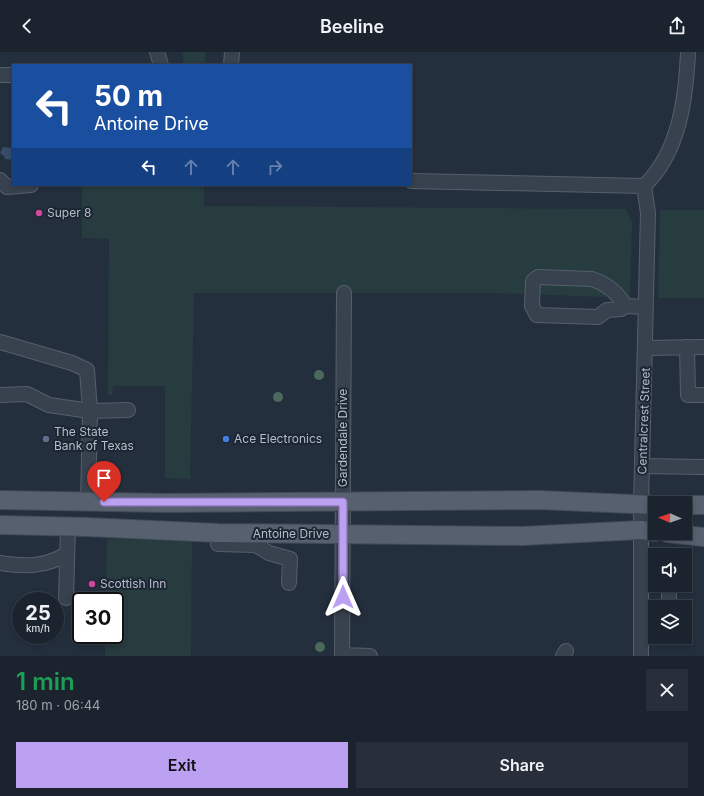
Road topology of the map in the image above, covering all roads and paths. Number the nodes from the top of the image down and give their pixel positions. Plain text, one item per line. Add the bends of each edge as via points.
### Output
1 (157, 52) edge
2 (232, 52) edge
3 (688, 52) edge
4 (161, 64) edge
5 (231, 64) edge
6 (0, 75) edge
7 (12, 75) edge
8 (0, 180) edge
9 (412, 181) edge
10 (18, 186) edge
11 (644, 186) junction
12 (344, 293) dead end
13 (625, 306) junction
14 (646, 307) junction
15 (0, 342) edge
16 (687, 347) junction
17 (704, 347) edge
18 (646, 348) junction
19 (0, 395) edge
20 (704, 395) edge
21 (128, 410) dead end
22 (90, 411) junction
23 (642, 466) junction
24 (704, 467) edge
25 (0, 500) edge
26 (88, 501) junction
27 (343, 502) junction
28 (648, 505) edge
29 (692, 505) edge
30 (704, 506) edge
31 (0, 525) edge
32 (68, 527) junction
33 (87, 527) junction
34 (648, 531) edge
35 (343, 534) junction
36 (692, 536) edge
37 (704, 537) edge
38 (257, 539) junction
39 (648, 540) edge
40 (67, 554) junction
41 (0, 563) edge
42 (289, 583) dead end
43 (66, 598) dead end
44 (648, 600) edge
45 (648, 613) edge
46 (342, 656) edge
47 (370, 656) edge
48 (641, 656) edge

1 - 4 street
2 - 5 street
3 - 11 street via 687,78 677,133 656,174
6 - 7 street
8 - 10 street via 7,187
9 - 11 street
11 - 14 street, Centralcrest Street via 648,213
12 - 27 street, Gardendale Drive
13 - 13 street via 612,290 592,279 538,277 533,281 532,306 537,315 598,317 607,310 621,310
13 - 14 street
14 - 18 street, Centralcrest Street
15 - 22 street via 72,363 87,370
16 - 17 street
16 - 18 street
16 - 20 street via 688,395
18 - 23 street, Centralcrest Street
19 - 22 street via 27,394 48,405
21 - 22 street
22 - 26 street
23 - 24 street
23 - 28 street, Centralcrest Street
25 - 26 main road
26 - 27 main road
26 - 33 main road
27 - 28 main road via 539,500
27 - 35 street, Gardendale Drive
29 - 30 main road
31 - 32 main road, Antoine Drive
32 - 33 main road, Antoine Drive
32 - 40 street
33 - 38 main road, Antoine Drive via 218,533
34 - 35 main road, Antoine Drive via 522,536
35 - 38 main road, Antoine Drive
35 - 46 street, Gardendale Drive
36 - 37 main road
38 - 42 street via 269,553 290,559
39 - 44 street, Centralcrest Street
40 - 41 street via 52,562 23,566
40 - 43 street
45 - 48 street, Centralcrest Street
46 - 47 street

